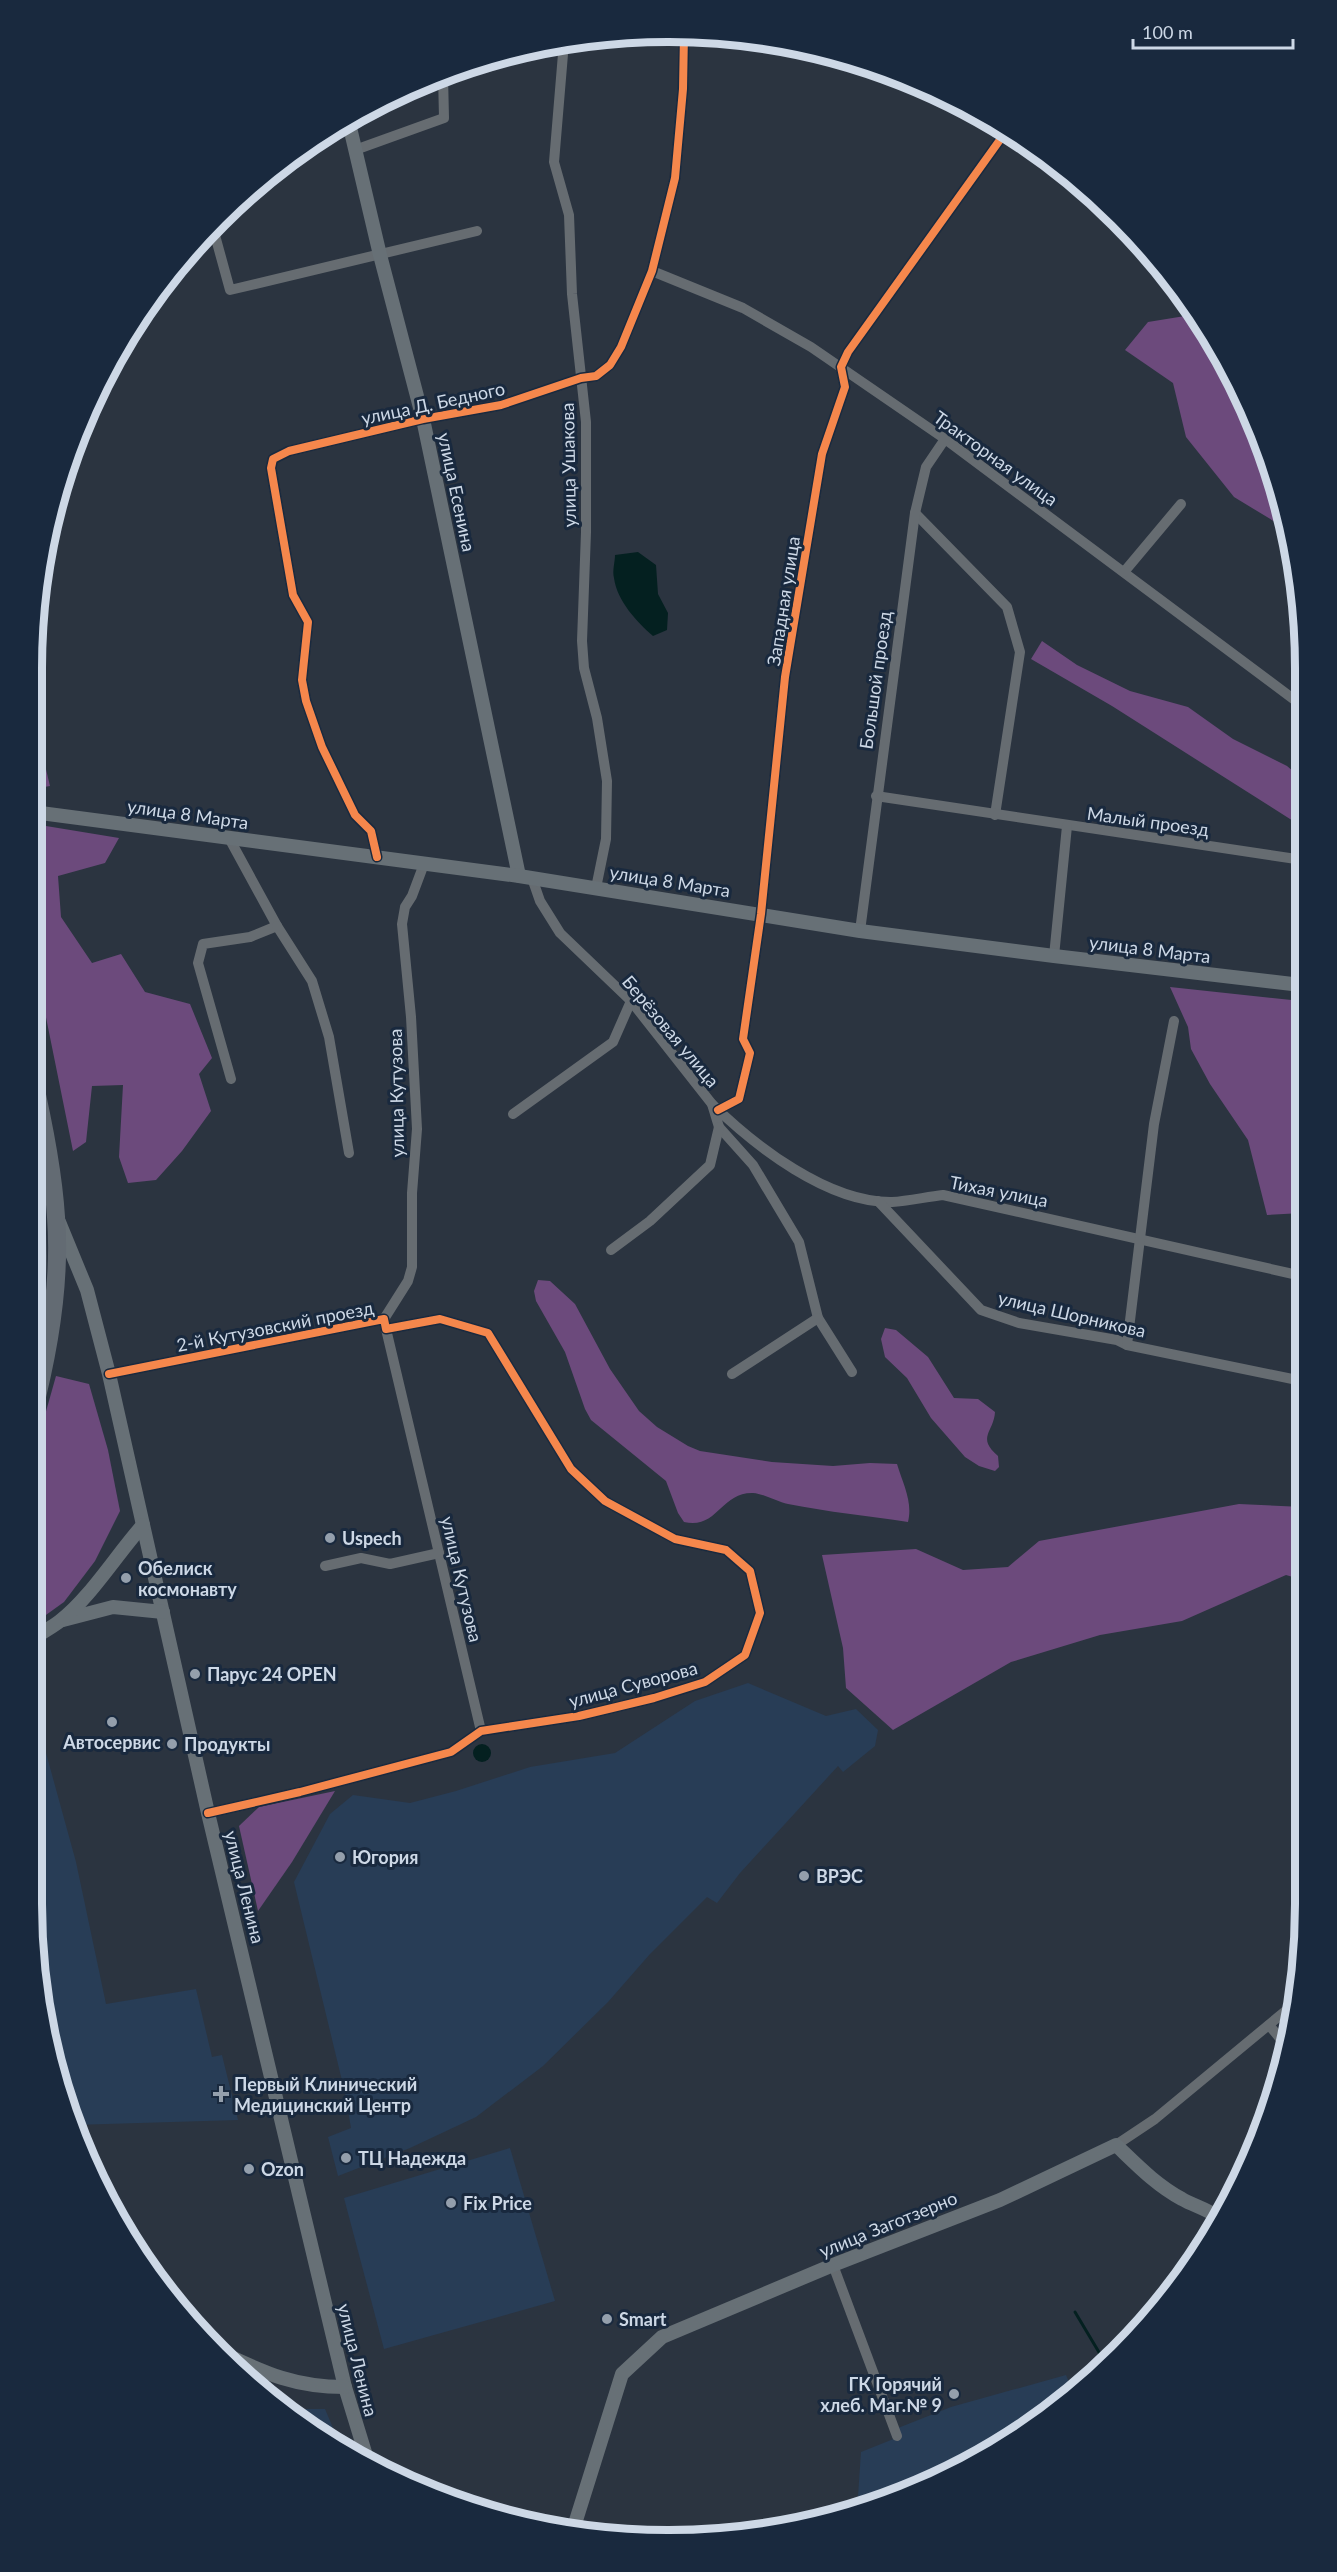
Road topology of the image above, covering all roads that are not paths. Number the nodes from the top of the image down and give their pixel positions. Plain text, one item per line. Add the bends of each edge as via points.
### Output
1 (684, 42) edge
2 (563, 51) edge
3 (443, 84) edge
4 (350, 129) edge
5 (1001, 138) edge
6 (355, 150) junction
7 (477, 231) dead end
8 (215, 236) edge
9 (380, 255) junction
10 (652, 271) junction
11 (841, 367) junction
12 (581, 378) junction
13 (423, 419) junction
14 (945, 439) junction
15 (1181, 504) dead end
16 (915, 513) junction
17 (1124, 572) junction
18 (1295, 700) edge
19 (876, 796) junction
20 (42, 814) edge
21 (995, 815) junction
22 (1067, 826) junction
23 (229, 837) junction
24 (377, 857) junction
25 (1295, 859) edge
26 (424, 864) junction
27 (525, 877) junction
28 (596, 888) junction
29 (761, 914) junction
30 (277, 926) junction
31 (860, 931) junction
32 (1054, 956) junction
33 (1295, 984) edge
34 (631, 1001) junction
35 (1174, 1021) dead end
36 (231, 1079) dead end
37 (715, 1107) junction
38 (513, 1114) dead end
39 (42, 1121) edge
40 (719, 1127) junction
41 (349, 1153) dead end
42 (878, 1201) junction
43 (57, 1218) junction
44 (1140, 1238) junction
45 (611, 1250) dead end
46 (1295, 1274) edge
47 (818, 1318) junction
48 (441, 1319) joint
49 (385, 1324) junction
50 (1126, 1345) junction
51 (42, 1367) edge
52 (852, 1372) dead end
53 (110, 1374) junction
54 (732, 1374) dead end
55 (1295, 1380) edge
56 (143, 1525) junction
57 (439, 1553) junction
58 (325, 1566) dead end
59 (97, 1582) junction
60 (113, 1607) junction
61 (163, 1612) junction
62 (61, 1620) junction
63 (42, 1632) edge
64 (481, 1731) junction
65 (208, 1813) junction
66 (1286, 2011) edge
67 (1269, 2025) junction
68 (1280, 2039) edge
69 (1116, 2145) junction
70 (1213, 2213) edge
71 (833, 2265) junction
72 (239, 2360) edge
73 (345, 2387) junction
74 (897, 2436) dead end
75 (365, 2451) edge
76 (575, 2523) edge

1 - 10 street, улица Д. Бедного via 675,178
2 - 12 street, улица Ушакова via 554,162 568,215
3 - 6 street via 444,118
4 - 6 main road, улица Есенина
5 - 11 street
6 - 9 main road, улица Есенина
7 - 9 street
8 - 9 street via 230,290
9 - 13 main road, улица Есенина
10 - 11 street, Тракторная улица via 743,308
10 - 12 street, улица Д. Бедного via 610,365 596,376
11 - 14 street, Тракторная улица
11 - 29 street, Западная улица via 845,387 822,454 785,677
12 - 13 street, улица Д. Бедного via 501,405
12 - 28 street, улица Ушакова via 586,422 582,641 607,781 606,839
13 - 24 street, улица Д. Бедного via 289,451 273,459 271,468 292,595 309,622 302,680 306,701 322,747 355,815 371,831
13 - 27 main road, улица Есенина
14 - 16 street, Большой проезд via 926,467
14 - 17 street, Тракторная улица
15 - 17 street
16 - 19 street, Большой проезд
16 - 21 street via 1007,607 1020,652
17 - 18 street, Тракторная улица
19 - 21 street, Малый проезд
19 - 31 street, Большой проезд
20 - 23 main road, улица 8 Марта
21 - 22 street, Малый проезд
22 - 25 street, Малый проезд
22 - 32 street
23 - 24 main road, улица 8 Марта
23 - 30 street
24 - 26 main road, улица 8 Марта
26 - 27 main road, улица 8 Марта
26 - 49 street, улица Кутузова via 405,907 402,924 417,1129 412,1267
27 - 28 main road, улица 8 Марта
27 - 34 street, Берёзовая улица via 560,933
28 - 29 main road, улица 8 Марта
29 - 31 main road, улица 8 Марта
29 - 37 street, Западная улица via 743,1039 750,1053 739,1099
30 - 36 street via 249,937 203,944 198,963
30 - 41 street via 312,981 329,1037
31 - 32 main road, улица 8 Марта
32 - 33 main road, улица 8 Марта
34 - 37 street, Берёзовая улица
34 - 38 street via 614,1042
35 - 44 street via 1154,1124
37 - 40 street, Берёзовая улица
37 - 42 street, Тихая улица via 748,1139 794,1168 835,1191
39 - 43 highway
40 - 45 street via 710,1165 650,1221
40 - 47 street, Берёзовая улица via 753,1165 799,1242
42 - 44 street, Тихая улица via 943,1195
42 - 50 street, улица Шорникова via 981,1310 1019,1323
43 - 51 highway via 53,1314
43 - 53 main road, улица Ленина via 87,1290
44 - 46 street, Тихая улица
44 - 50 street
47 - 52 street, Берёзовая улица
47 - 54 street
48 - 49 street, 2-й Кутузовский проезд
48 - 64 street, улица Суворова via 488,1333 571,1469 605,1501 675,1539 726,1550 750,1571 760,1613 745,1655 705,1683 579,1716
49 - 53 street, 2-й Кутузовский проезд
49 - 57 street, улица Кутузова
50 - 55 street, улица Шорникова
53 - 56 main road, улица Ленина
56 - 59 main road
56 - 61 main road, улица Ленина
57 - 58 street via 390,1564 361,1558
57 - 64 street, улица Кутузова
59 - 60 main road via 99,1597
59 - 62 main road
60 - 61 main road
60 - 62 main road
61 - 65 main road, улица Ленина
62 - 63 main road
64 - 65 street, улица Суворова via 451,1752
65 - 73 main road, улица Ленина
66 - 67 street, улица Заготзерно
67 - 68 street
67 - 69 street, улица Заготзерно via 1155,2119
69 - 70 main road via 1150,2178
69 - 71 main road, улица Заготзерно via 1000,2200
71 - 74 street
71 - 76 main road, улица Заготзерно via 662,2337 622,2374
72 - 73 main road via 288,2381
73 - 75 main road, улица Ленина

